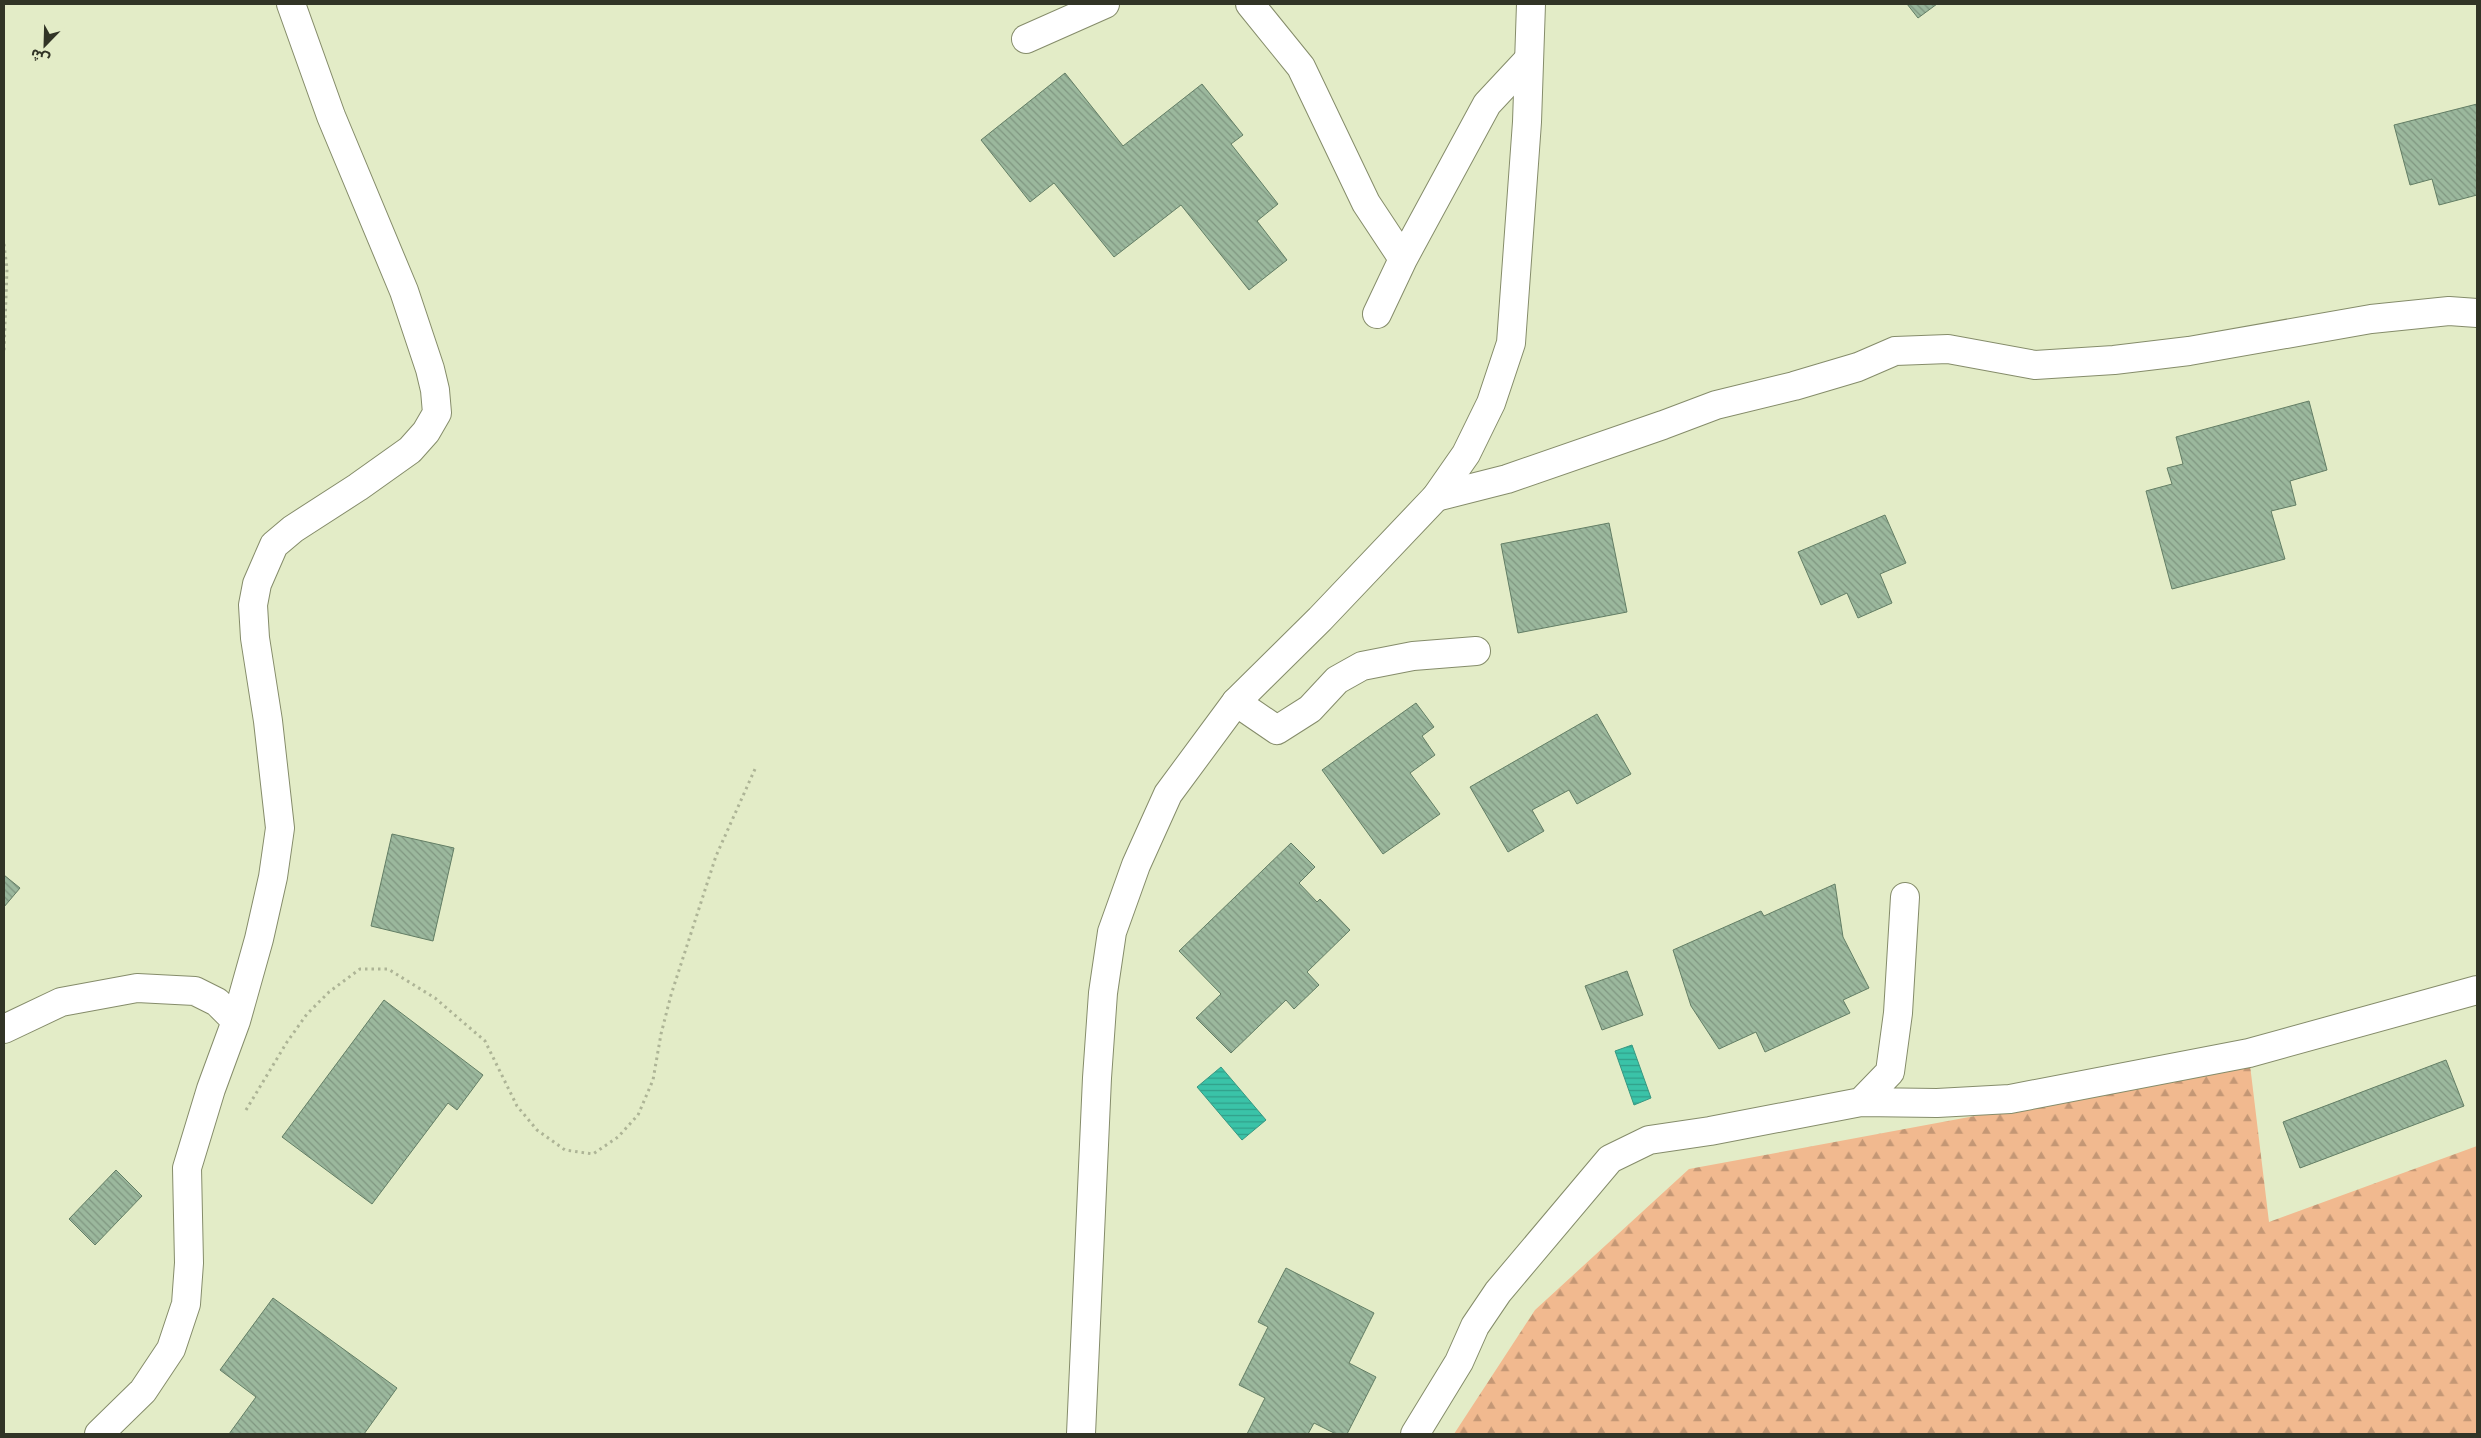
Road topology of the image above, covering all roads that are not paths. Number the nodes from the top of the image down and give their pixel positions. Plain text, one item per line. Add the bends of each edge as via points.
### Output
1 (291, 4) edge
2 (1105, 4) edge
3 (1250, 4) edge
4 (1531, 4) edge
5 (1026, 39) dead end
6 (1529, 60) junction
7 (1403, 259) junction
8 (2477, 313) edge
9 (1378, 314) dead end
10 (1436, 497) junction
11 (1476, 651) dead end
12 (1236, 702) junction
13 (1905, 897) dead end
14 (2477, 990) edge
15 (236, 1021) junction
16 (4, 1030) edge
17 (1861, 1102) junction
18 (99, 1434) edge
19 (1081, 1434) edge
20 (1415, 1434) edge

1 - 15 street via 331,116 404,291 430,369 437,413 410,450 274,545 257,584 253,606 255,638 280,828 259,939
2 - 5 street
3 - 7 street via 1301,67 1366,204
4 - 6 street
6 - 7 street via 1487,104
6 - 10 street via 1511,343 1487,412 1466,454
7 - 9 street
8 - 10 street via 2449,312 2371,319 2199,349 2114,360 2035,365 1948,349 1895,352 1794,386 1716,404 1507,479
10 - 12 street
11 - 12 street via 1413,656 1362,666 1337,680 1310,709 1277,730
12 - 19 street via 1168,794 1136,864 1112,932 1103,993 1097,1078
13 - 17 street via 1898,1013 1890,1072
14 - 17 street via 2249,1053 2010,1099 1937,1103
15 - 16 street via 217,1002 195,991 137,988 62,1002
15 - 18 street via 187,1168 189,1263 186,1304 170,1349 144,1391
17 - 20 street via 1649,1140 1610,1159 1498,1292 1475,1326 1459,1362

